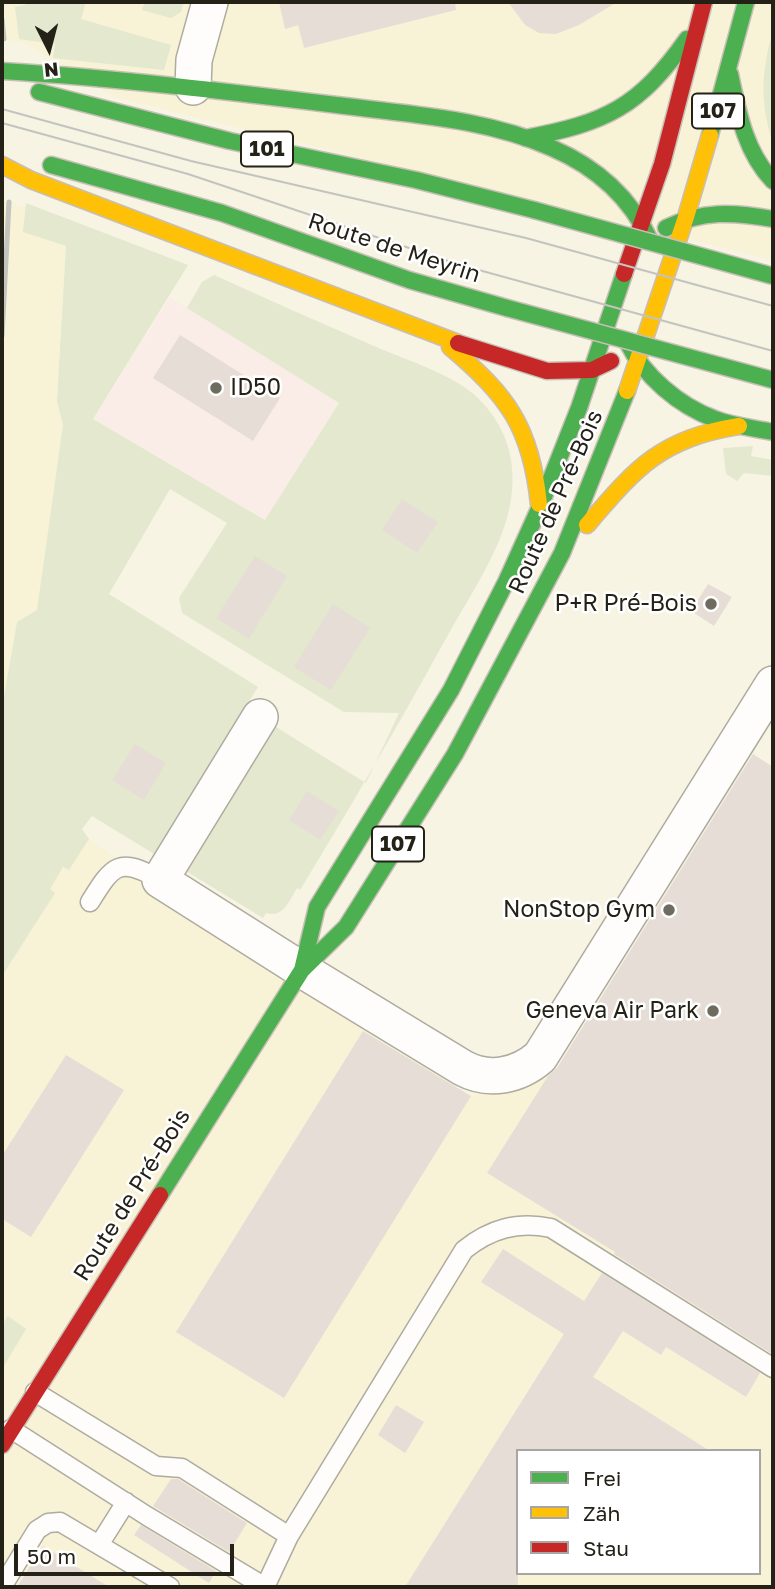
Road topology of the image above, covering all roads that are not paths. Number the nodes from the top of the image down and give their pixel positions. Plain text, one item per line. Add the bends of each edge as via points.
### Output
1 (210, 2) edge
2 (704, 2) edge
3 (746, 2) edge
4 (699, 19) junction
5 (729, 69) junction
6 (2, 71) edge
7 (2, 81) edge
8 (193, 87) junction
9 (525, 138) junction
10 (2, 154) edge
11 (2, 164) edge
12 (773, 181) edge
13 (686, 217) junction
14 (773, 219) edge
15 (643, 222) junction
16 (650, 241) junction
17 (626, 270) junction
18 (773, 276) edge
19 (620, 289) junction
20 (658, 300) junction
21 (653, 317) junction
22 (437, 337) junction
23 (629, 348) junction
24 (637, 362) junction
25 (592, 370) junction
26 (773, 380) edge
27 (743, 426) junction
28 (773, 432) edge
29 (539, 509) junction
30 (562, 553) junction
31 (773, 684) edge
32 (260, 717) dead end
33 (160, 880) junction
34 (90, 902) dead end
35 (302, 970) junction
36 (773, 1368) edge
37 (35, 1392) junction
38 (11, 1429) junction
39 (2, 1445) edge
40 (126, 1502) junction
41 (289, 1536) junction
42 (99, 1545) junction
43 (2, 1587) edge
44 (170, 1587) edge
45 (265, 1587) edge

1 - 8 street via 194,60
2 - 4 main road, Route de Pré-Bois / 107
3 - 5 main road, Route de Pré-Bois / 107
4 - 9 main road via 673,60 645,93 626,107 590,125
4 - 15 main road, Route de Pré-Bois / 107
5 - 12 main road via 740,120 757,160
5 - 13 main road, Route de Pré-Bois / 107
6 - 8 main road
7 - 18 main road, 101, bridge via 230,141 416,180
8 - 9 main road via 434,117
9 - 15 main road via 603,177
10 - 26 main road, Route de Meyrin, bridge via 222,213 409,280
11 - 22 main road via 31,180
13 - 14 main road via 731,212
13 - 16 main road
13 - 20 main road, Route de Pré-Bois / 107
15 - 16 main road
15 - 17 main road, Route de Pré-Bois / 107
16 - 17 main road
16 - 20 main road via 658,264
17 - 19 main road, Route de Pré-Bois / 107
19 - 23 main road via 618,309
19 - 25 main road, Route de Pré-Bois / 107
20 - 21 main road, Route de Pré-Bois / 107
21 - 23 main road
21 - 24 main road, Route de Pré-Bois / 107
22 - 25 main road via 547,371
22 - 29 main road via 483,374 512,408 532,455
23 - 24 main road
23 - 25 main road
24 - 27 main road via 694,408
24 - 30 main road, Route de Pré-Bois / 107 via 613,433
25 - 29 main road, Route de Pré-Bois / 107
27 - 28 main road
27 - 30 main road via 699,432 666,446 636,469
29 - 35 main road, Route de Pré-Bois / 107 via 451,690 317,907
30 - 35 main road, Route de Pré-Bois / 107 via 447,765 346,927
31 - 35 street via 546,1048 531,1064 496,1076 472,1073
32 - 33 street
33 - 34 lane via 139,868 123,866 108,874
33 - 35 street
35 - 37 main road, Route de Pré-Bois / 107
36 - 41 lane via 551,1228 497,1230 464,1250
37 - 38 main road, Route de Pré-Bois / 107
37 - 41 lane via 156,1466 182,1468
38 - 39 main road, Route de Pré-Bois / 107
38 - 40 lane
40 - 42 lane
40 - 45 lane
41 - 45 lane
42 - 43 lane via 60,1522 48,1523 37,1530
42 - 44 lane

